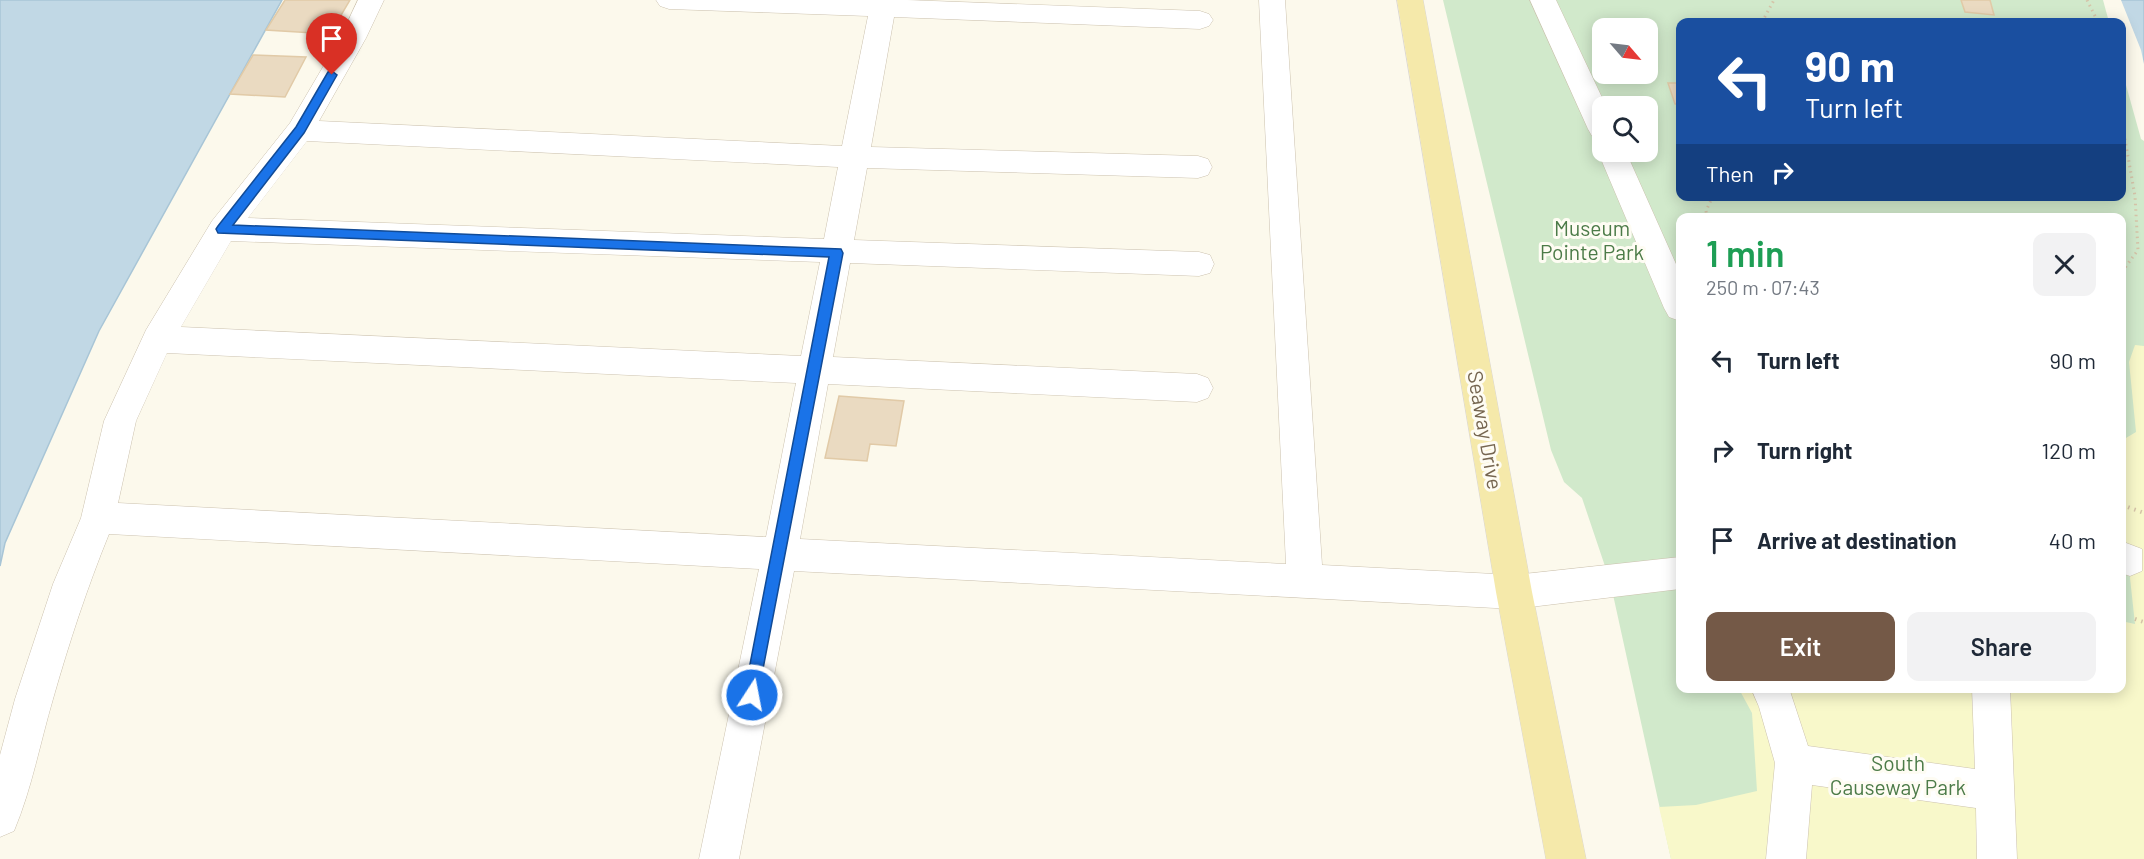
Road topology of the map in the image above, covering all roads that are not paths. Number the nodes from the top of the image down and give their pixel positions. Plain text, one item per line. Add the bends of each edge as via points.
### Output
1 (371, 0) edge
2 (669, 0) edge
3 (1272, 0) edge
4 (1410, 0) edge
5 (1543, 0) edge
6 (884, 5) edge
7 (1200, 20) dead end
8 (1592, 107) edge
9 (300, 130) junction
10 (855, 157) junction
11 (1616, 162) edge
12 (1198, 167) dead end
13 (223, 229) junction
14 (837, 253) junction
15 (1199, 264) dead end
16 (1676, 299) edge
17 (157, 339) junction
18 (814, 370) junction
19 (1197, 387) dead end
20 (98, 518) junction
21 (780, 554) junction
22 (1676, 573) edge
23 (1305, 581) junction
24 (1514, 592) junction
25 (1772, 693) edge
26 (1991, 693) edge
27 (1794, 763) junction
28 (1996, 792) junction
29 (0, 817) edge
30 (719, 859) edge
31 (1566, 859) edge
32 (1786, 859) edge
33 (1997, 859) edge

1 - 9 lane
2 - 6 lane
3 - 23 lane
4 - 24 main road, Seaway Drive
5 - 8 lane
6 - 7 lane
6 - 10 lane
9 - 10 lane
9 - 13 lane
10 - 12 lane
10 - 14 lane
11 - 16 lane
13 - 14 lane
13 - 17 lane
14 - 15 lane
14 - 18 lane
17 - 18 lane
17 - 20 lane via 120,421
18 - 19 lane
18 - 21 lane
20 - 21 lane
20 - 29 lane via 71,584
21 - 23 lane
21 - 30 lane
22 - 24 lane
23 - 24 lane
24 - 31 main road, Seaway Drive
25 - 27 lane
26 - 28 lane
27 - 28 lane
27 - 32 lane
28 - 33 lane

